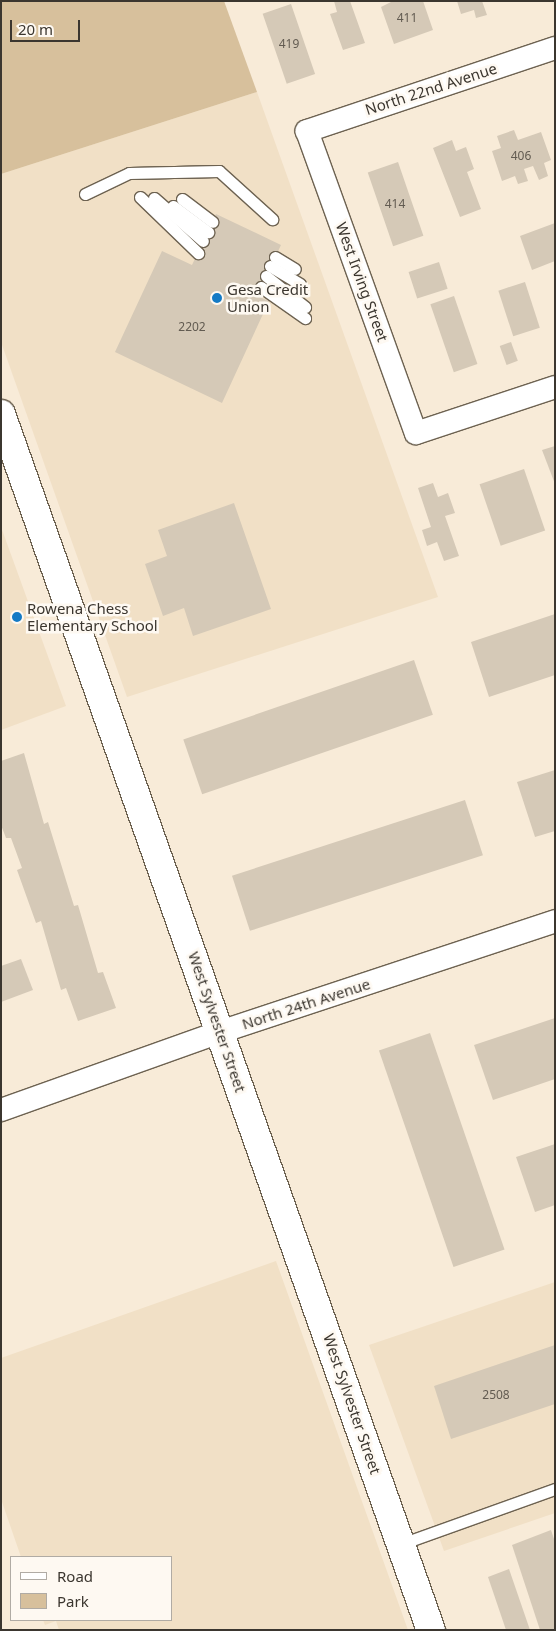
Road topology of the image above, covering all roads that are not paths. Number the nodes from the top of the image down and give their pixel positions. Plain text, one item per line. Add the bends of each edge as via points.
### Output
1 (555, 48) edge
2 (307, 130) joint
3 (85, 194) dead end
4 (140, 197) dead end
5 (159, 198) dead end
6 (182, 199) dead end
7 (272, 219) dead end
8 (198, 253) dead end
9 (296, 269) dead end
10 (268, 271) junction
11 (300, 284) dead end
12 (305, 313) dead end
13 (555, 387) edge
14 (1, 414) edge
15 (555, 921) edge
16 (220, 1032) junction
17 (1, 1110) edge
18 (555, 1489) edge
19 (401, 1544) junction
20 (431, 1630) edge

1 - 2 street, North 22nd Avenue
2 - 13 street, West Irving Street via 416,433
3 - 7 lane via 129,173 219,172
4 - 8 lane
5 - 6 lane via 208,231
9 - 10 lane
10 - 11 lane
10 - 12 lane
14 - 16 street, West Sylvester Street
15 - 16 street, North 24th Avenue
16 - 17 street, North 24th Avenue
16 - 19 street, West Sylvester Street
18 - 19 lane
19 - 20 street, West Sylvester Street

